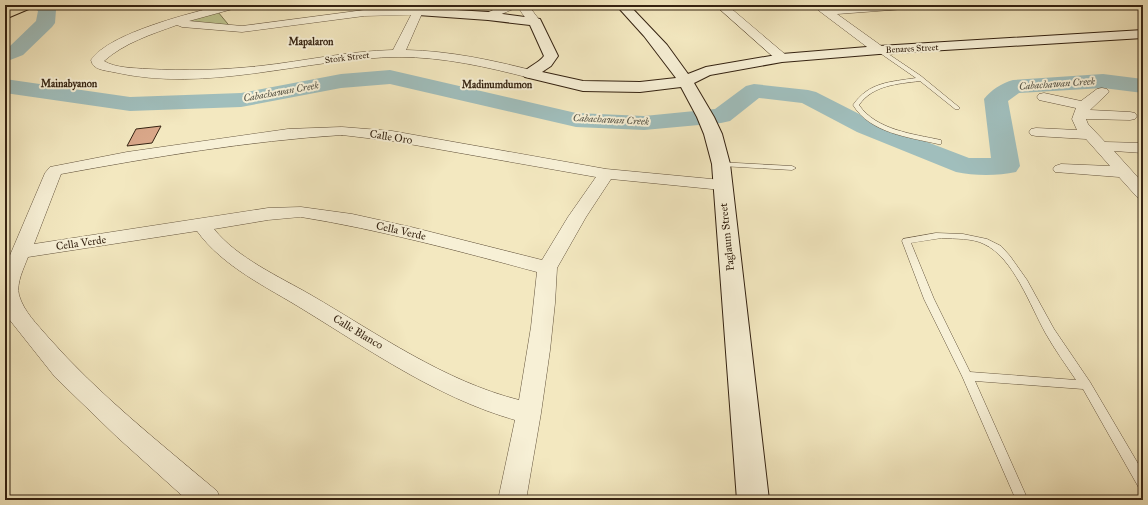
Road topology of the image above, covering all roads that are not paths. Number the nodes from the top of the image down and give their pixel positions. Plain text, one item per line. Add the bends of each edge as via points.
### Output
1 (236, 5) edge
2 (514, 5) edge
3 (522, 5) edge
4 (622, 5) edge
5 (720, 5) edge
6 (918, 5) edge
7 (25, 6) edge
8 (418, 8) edge
9 (822, 8) edge
10 (5, 16) edge
11 (488, 16) junction
12 (535, 22) junction
13 (174, 23) junction
14 (1143, 34) edge
15 (879, 50) junction
16 (398, 53) junction
17 (782, 58) junction
18 (530, 74) junction
19 (920, 79) junction
20 (685, 82) junction
21 (1102, 92) dead end
22 (1044, 97) dead end
23 (957, 108) dead end
24 (1082, 110) junction
25 (1130, 116) dead end
26 (1036, 132) dead end
27 (1095, 140) junction
28 (938, 142) dead end
29 (1143, 148) edge
30 (792, 168) dead end
31 (1061, 169) dead end
32 (606, 174) junction
33 (721, 174) junction
34 (1136, 182) edge
35 (202, 225) junction
36 (20, 252) junction
37 (546, 268) junction
38 (967, 376) junction
39 (1086, 385) junction
40 (529, 413) junction
41 (1143, 484) edge
42 (207, 500) edge
43 (512, 500) edge
44 (752, 500) edge
45 (1022, 500) edge

1 - 13 street
2 - 11 street
3 - 12 street
4 - 20 street, Paglaum Street via 648,31
5 - 17 street
6 - 9 street
7 - 10 main road
8 - 11 street
8 - 13 street via 242,28
8 - 16 street
9 - 15 street
11 - 12 street
12 - 18 street via 551,56 546,63
13 - 16 street, Stork Street via 111,48 97,60 98,64 121,70 161,74 228,72 362,55
14 - 15 street, Benares Street
15 - 17 street, Benares Street
15 - 19 lane
16 - 18 street, Stork Street via 461,57
17 - 20 street, Benares Street via 706,71
18 - 20 street, Stork Street via 570,84 598,87 640,87
19 - 23 lane
19 - 28 lane via 875,88 862,96 856,105 862,115 882,126
20 - 33 street, Paglaum Street via 713,135
21 - 24 street
22 - 24 street
24 - 25 street
24 - 27 street via 1079,119 1081,125
26 - 27 street
27 - 29 street
27 - 34 street
30 - 33 lane
31 - 34 street
32 - 33 street, Calle Oro
32 - 36 street, Calle Oro via 392,136 342,131 288,134 60,169 53,173
32 - 37 street
33 - 44 street, Paglaum Street
35 - 36 street, Cella Verde
35 - 37 street, Cella Verde via 268,214 301,212 411,233
35 - 40 street, Calle Blanco via 214,241 256,270 413,365 493,402
36 - 42 street via 10,279 8,293 14,313 63,370
37 - 40 street via 546,298
38 - 39 lane
38 - 39 lane via 929,300 906,241 927,236 960,236 988,242 1005,257 1020,277 1050,332
38 - 45 lane
39 - 41 lane
40 - 43 street

